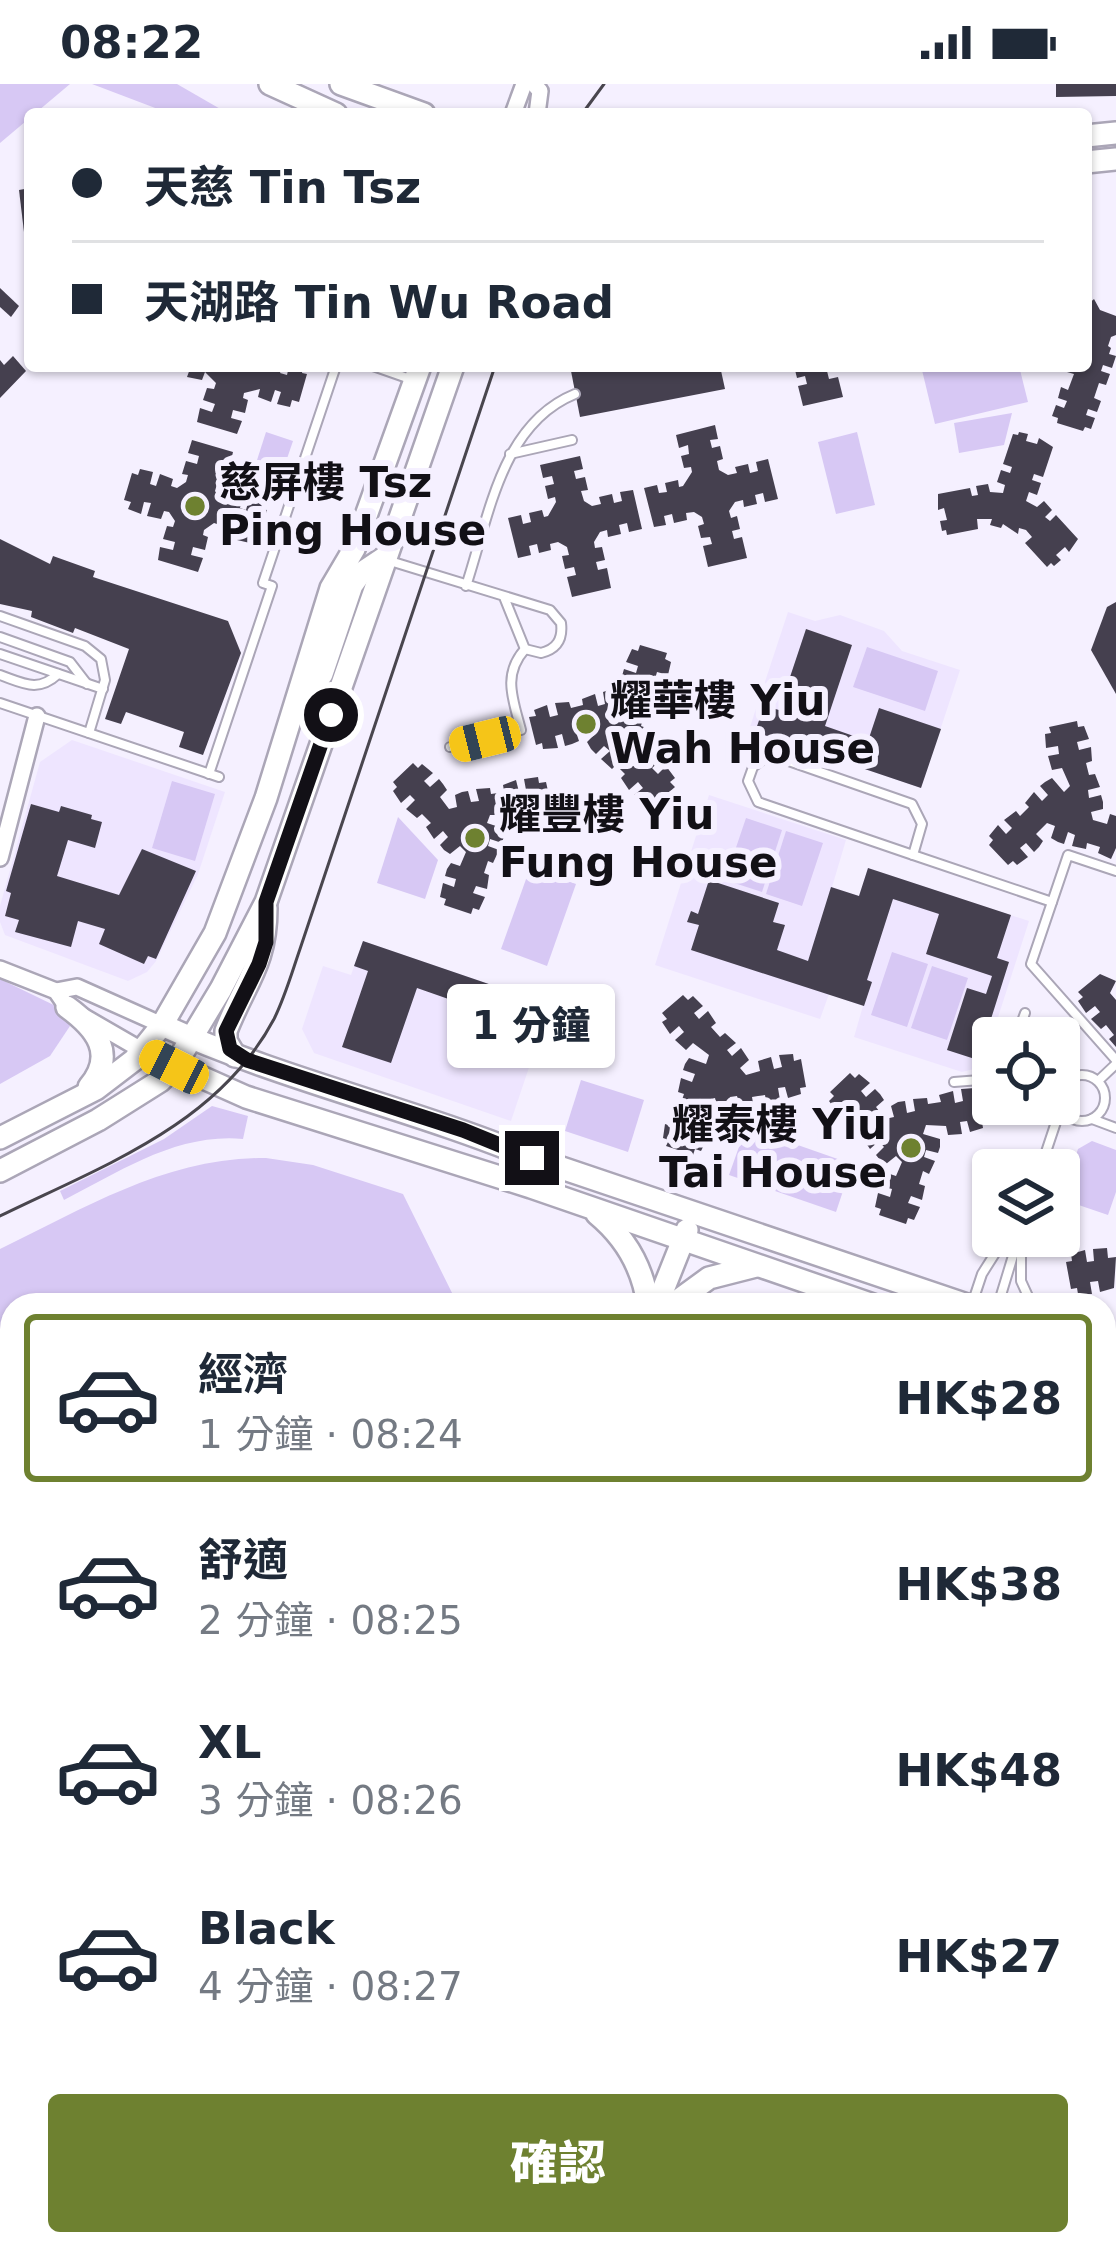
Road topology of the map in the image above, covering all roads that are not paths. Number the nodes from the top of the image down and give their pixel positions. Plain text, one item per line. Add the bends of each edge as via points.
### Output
1 (270, 84) edge
2 (341, 84) edge
3 (323, 108) edge
4 (407, 108) edge
5 (334, 372) edge
6 (451, 372) edge
7 (417, 373) edge
8 (575, 394) dead end
9 (572, 440) dead end
10 (510, 454) junction
11 (355, 549) junction
12 (391, 561) junction
13 (466, 586) junction
14 (504, 597) junction
15 (0, 616) edge
16 (0, 637) edge
17 (525, 649) junction
18 (0, 654) edge
19 (58, 674) junction
20 (0, 675) edge
21 (87, 684) junction
22 (104, 689) junction
23 (0, 703) edge
24 (37, 716) junction
25 (289, 724) junction
26 (89, 733) junction
27 (450, 747) dead end
28 (913, 855) junction
29 (0, 858) edge
30 (1116, 871) edge
31 (266, 902) junction
32 (1052, 902) junction
33 (0, 969) edge
34 (62, 999) junction
35 (1025, 1013) dead end
36 (1024, 1017) edge
37 (162, 1025) junction
38 (192, 1039) junction
39 (143, 1051) junction
40 (235, 1056) junction
41 (1116, 1062) edge
42 (174, 1067) junction
43 (1080, 1077) edge
44 (972, 1081) edge
45 (953, 1082) dead end
46 (1098, 1082) junction
47 (65, 1105) junction
48 (1092, 1119) junction
49 (1080, 1120) edge
50 (1116, 1128) edge
51 (0, 1138) edge
52 (0, 1171) edge
53 (590, 1208) junction
54 (693, 1212) junction
55 (682, 1242) junction
56 (993, 1257) edge
57 (1013, 1257) edge
58 (1020, 1257) edge
59 (757, 1266) junction
60 (645, 1293) edge
61 (662, 1293) edge
62 (688, 1293) edge
63 (837, 1293) edge
64 (933, 1293) edge
65 (974, 1293) edge
66 (1002, 1293) edge
67 (1026, 1293) edge

1 - 3 main road
2 - 4 main road
5 - 26 lane via 263,583 272,586 214,775
6 - 12 main road
7 - 11 main road
8 - 10 lane via 539,414
9 - 10 lane
10 - 13 lane
11 - 12 lane
11 - 25 main road via 332,588
12 - 13 lane
12 - 25 main road via 352,584 322,674
12 - 31 main road
13 - 14 lane
14 - 17 lane
14 - 17 lane via 550,610 561,622 556,646
15 - 22 lane via 94,651 106,671
16 - 21 lane via 70,662
17 - 27 lane via 509,684 521,730
18 - 19 lane
19 - 20 lane via 35,687
19 - 21 lane
21 - 22 lane
22 - 26 lane
23 - 24 lane
24 - 26 lane
24 - 29 street
25 - 37 main road via 220,921
28 - 28 lane via 758,802 748,782 753,767 780,758 912,804 922,824
28 - 32 lane
30 - 32 lane via 1068,855
31 - 38 main road
31 - 40 main road via 266,942 226,1031
32 - 41 lane via 1031,964
33 - 34 street
34 - 37 street via 77,987
34 - 39 street
34 - 47 main road via 97,1031 103,1058 93,1084
35 - 36 lane
37 - 38 main road
37 - 39 main road
38 - 40 main road
38 - 42 main road
39 - 42 main road
39 - 47 main road
40 - 54 main road
41 - 46 lane
42 - 52 main road via 127,1103
42 - 53 main road
43 - 46 lane
44 - 45 lane
46 - 48 lane via 1105,1102
47 - 51 main road
48 - 49 lane
48 - 50 lane
53 - 55 main road
53 - 60 main road via 632,1253
54 - 55 main road
54 - 64 main road
55 - 59 main road
55 - 61 main road
56 - 65 lane
57 - 66 lane
58 - 67 lane
59 - 62 main road via 709,1278
59 - 63 main road

